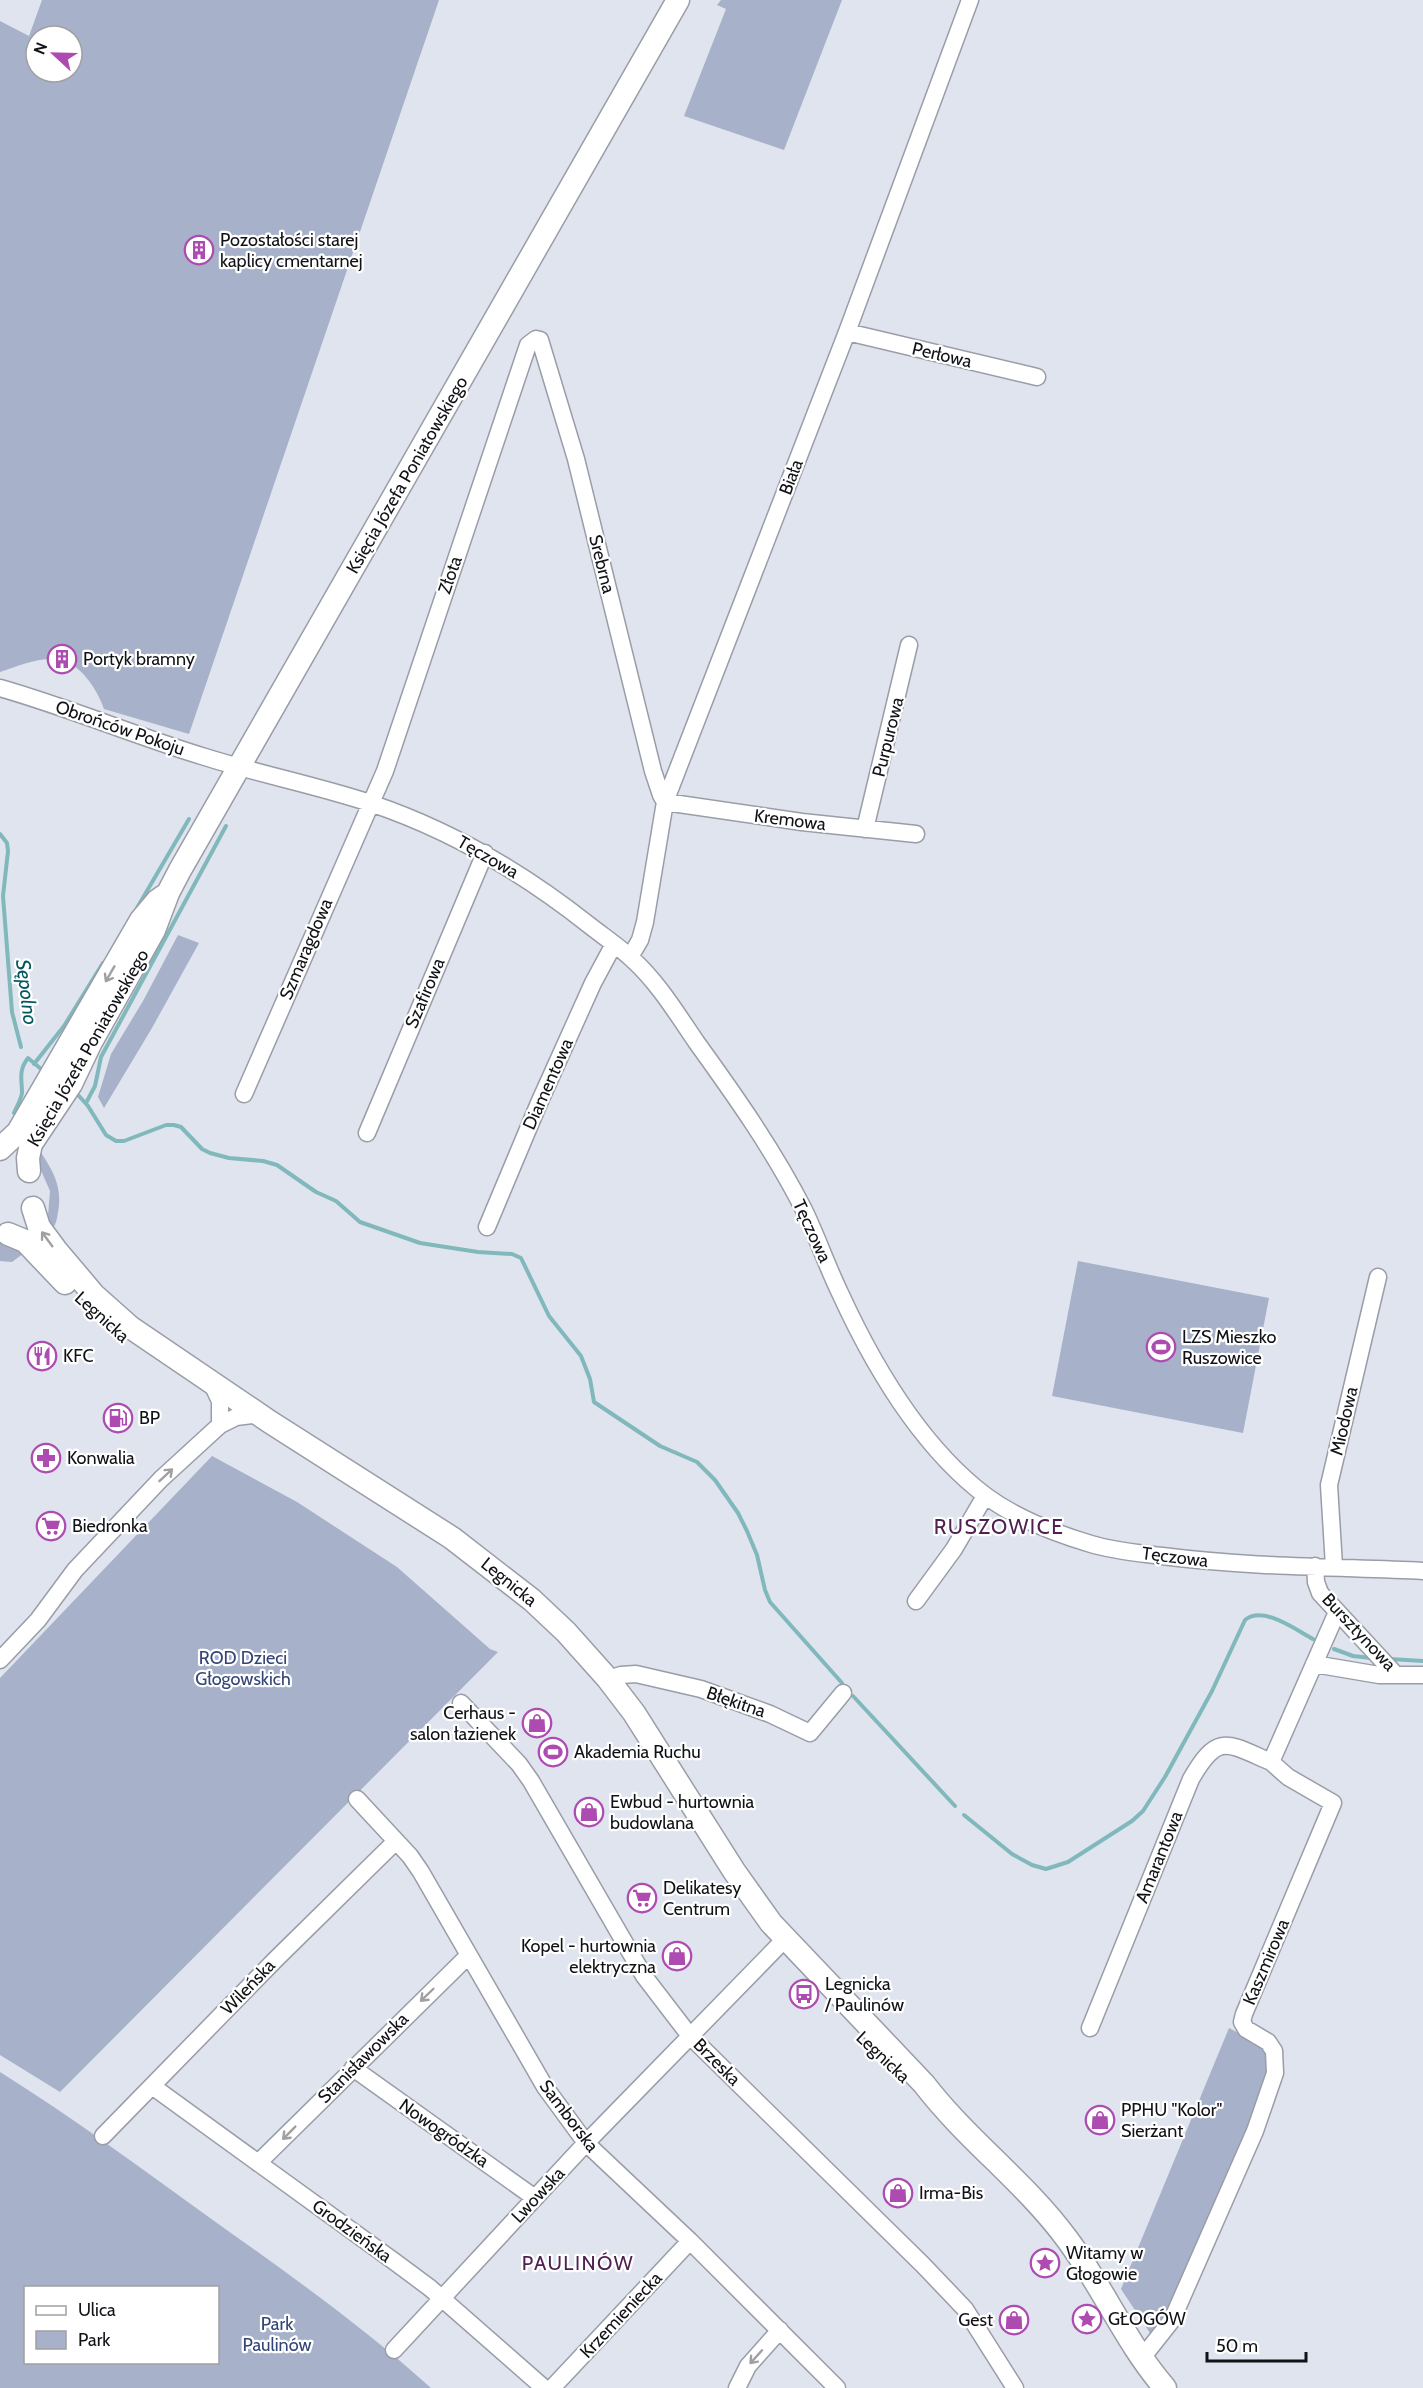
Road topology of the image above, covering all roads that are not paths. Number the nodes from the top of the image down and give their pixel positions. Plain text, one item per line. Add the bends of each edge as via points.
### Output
1 (678, 0) edge
2 (690, 0) edge
3 (970, 0) edge
4 (646, 57) junction
5 (847, 332) junction
6 (528, 345) joint
7 (1037, 377) dead end
8 (909, 645) dead end
9 (0, 688) edge
10 (239, 767) junction
11 (665, 802) junction
12 (369, 803) junction
13 (865, 829) junction
14 (916, 834) dead end
15 (485, 853) junction
16 (168, 893) junction
17 (614, 944) junction
18 (630, 957) junction
19 (244, 1094) dead end
20 (367, 1132) dead end
21 (0, 1150) edge
22 (29, 1171) junction
23 (33, 1208) junction
24 (487, 1227) dead end
25 (4, 1235) edge
26 (1378, 1277) dead end
27 (209, 1380) junction
28 (220, 1401) junction
29 (261, 1418) junction
30 (220, 1425) junction
31 (985, 1496) junction
32 (1315, 1566) junction
33 (1334, 1566) junction
34 (1423, 1571) edge
35 (915, 1601) dead end
36 (1337, 1612) junction
37 (0, 1660) edge
38 (1314, 1664) junction
39 (1395, 1674) junction
40 (1423, 1675) edge
41 (608, 1679) junction
42 (843, 1693) dead end
43 (461, 1703) dead end
44 (1271, 1762) junction
45 (357, 1800) dead end
46 (396, 1841) junction
47 (780, 1944) junction
48 (469, 1955) junction
49 (1090, 2028) dead end
50 (690, 2036) junction
51 (353, 2068) junction
52 (152, 2086) junction
53 (103, 2136) dead end
54 (586, 2143) junction
55 (258, 2163) junction
56 (535, 2198) junction
57 (690, 2241) junction
58 (442, 2299) junction
59 (780, 2330) junction
60 (393, 2350) dead end
61 (1142, 2358) junction
62 (544, 2388) edge
63 (552, 2388) edge
64 (738, 2388) edge
65 (837, 2388) edge
66 (1015, 2388) edge
67 (1165, 2388) edge

1 - 4 main road, Księcia Józefa Poniatowskiego
2 - 4 main road, Księcia Józefa Poniatowskiego
3 - 5 street, Biała
4 - 10 main road, Księcia Józefa Poniatowskiego
5 - 7 street, Perłowa
5 - 11 street, Biała
6 - 11 street, Srebrna via 540,340 550,368 653,771
6 - 12 street, Złota via 385,771
8 - 13 street, Purpurowa
9 - 10 street, Obrońców Pokoju
10 - 12 street, Tęczowa
10 - 16 main road, Księcia Józefa Poniatowskiego
11 - 13 street, Kremowa
11 - 18 street, Biała via 645,922
12 - 15 street, Tęczowa via 442,831
12 - 19 street, Szmaragdowa
13 - 14 street, Kremowa
15 - 17 street, Tęczowa
15 - 20 street, Szafirowa
16 -> 21 main road, Księcia Józefa Poniatowskiego via 141,920 19,1130
16 - 22 main road, Księcia Józefa Poniatowskiego via 154,930 71,1084 31,1144
17 - 18 street, Tęczowa
17 - 24 street, Diamentowa via 549,1081
18 - 31 street, Tęczowa via 666,998 781,1167 857,1327 905,1408 943,1456
21 - 22 main road via 18,1159
22 - 23 main road, Księcia Józefa Poniatowskiego via 35,1186
23 - 25 main road via 23,1224
27 -> 23 main road, Legnicka via 107,1307 47,1239
25 - 28 main road, Legnicka via 30,1245 83,1303 118,1334
26 - 33 street, Miodowa via 1329,1485
27 - 28 street
27 - 29 main road, Legnicka
28 - 29 main road, Legnicka
28 - 30 street
29 - 30 street via 236,1417
29 - 41 main road, Legnicka via 492,1567 532,1599
37 -> 30 street via 38,1620 75,1570
31 - 32 street, Tęczowa via 1034,1524 1110,1549 1209,1562
31 - 35 street via 954,1549
32 - 33 street, Tęczowa
32 - 36 street, Bursztynowa via 1320,1593
33 - 34 street, Tęczowa
36 - 38 street
36 - 39 street, Bursztynowa
38 - 39 street
38 - 44 street
39 - 40 street, Bursztynowa
41 - 42 street, Błękitna via 636,1674 701,1689 771,1714 810,1733
41 - 47 main road, Legnicka via 690,1803 731,1891 759,1931
43 - 50 street, Brzeska via 531,1781 644,1976
44 - 49 street, Amarantowa via 1226,1745 1210,1750 1202,1760
44 - 61 street, Kaszmirowa via 1288,1777 1333,1803 1242,2022 1274,2051 1275,2073 1255,2131 1172,2320
45 - 46 street, Samborska
46 - 48 street, Samborska via 421,1872
46 - 52 street, Wileńska
47 - 50 street, Lwowska
47 - 61 main road, Legnicka via 1025,2189 1067,2238
48 -> 51 street, Stanisławowska
48 - 54 street, Samborska via 545,2087
50 - 54 street, Lwowska
50 - 66 street, Brzeska via 965,2309
51 -> 55 street, Stanisławowska
51 - 56 street, Nowogródzka
52 - 53 street, Wileńska
52 - 55 street, Grodzieńska
54 - 56 street, Lwowska
54 - 57 street, Samborska
55 - 58 street, Grodzieńska
56 - 58 street, Lwowska
57 - 59 street, Samborska
57 - 63 street, Krzemieniecka
58 - 60 street, Lwowska
58 - 62 street, Grodzieńska
59 -> 64 street via 748,2366
59 - 65 street, Samborska
61 - 67 main road, Legnicka

